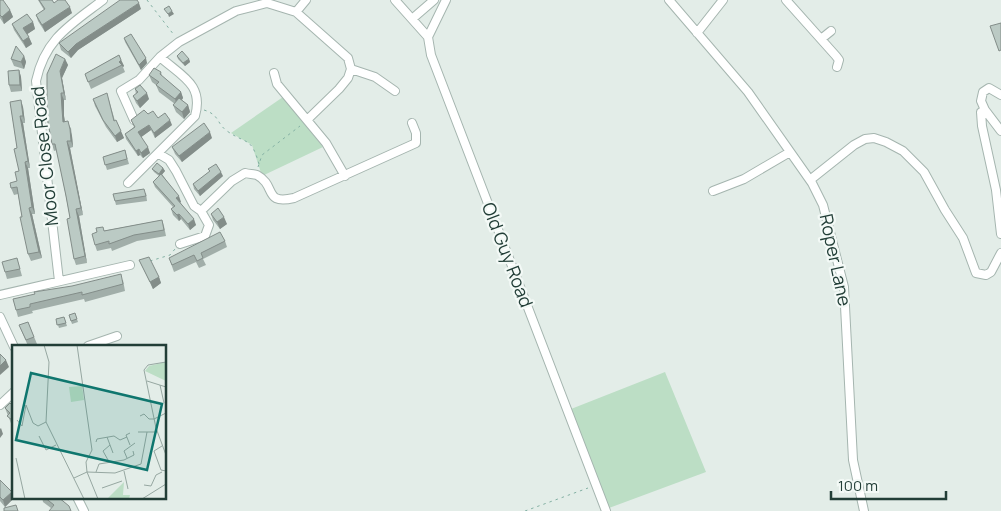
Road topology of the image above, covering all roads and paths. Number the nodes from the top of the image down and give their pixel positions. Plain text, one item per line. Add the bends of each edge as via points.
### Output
1 (102, 0) edge
2 (147, 0) edge
3 (306, 0) edge
4 (395, 0) edge
5 (434, 0) edge
6 (446, 0) edge
7 (669, 0) edge
8 (723, 0) edge
9 (786, 0) edge
10 (296, 12) junction
11 (412, 19) junction
12 (831, 31) dead end
13 (697, 33) junction
14 (428, 37) junction
15 (821, 39) junction
16 (179, 42) junction
17 (160, 56) junction
18 (837, 67) dead end
19 (350, 69) junction
20 (274, 73) dead end
21 (395, 91) dead end
22 (1001, 95) edge
23 (197, 110) junction
24 (985, 110) junction
25 (134, 120) edge
26 (307, 120) junction
27 (412, 123) dead end
28 (1001, 131) edge
29 (790, 152) junction
30 (159, 154) junction
31 (259, 164) junction
32 (257, 175) junction
33 (345, 176) junction
34 (810, 180) junction
35 (128, 183) dead end
36 (713, 191) dead end
37 (201, 211) junction
38 (1001, 234) edge
39 (180, 244) joint
40 (1001, 253) edge
41 (143, 263) edge
42 (130, 265) dead end
43 (59, 281) junction
44 (0, 295) edge
45 (0, 317) edge
46 (117, 336) dead end
47 (13, 345) edge
48 (91, 345) edge
49 (12, 394) edge
50 (0, 405) edge
51 (596, 485) junction
52 (78, 498) edge
53 (84, 511) edge
54 (525, 511) edge
55 (606, 511) edge
56 (864, 511) edge

1 - 43 street, Moor Close Road via 53,40 36,81
2 - 16 path
3 - 10 street
4 - 11 street
5 - 11 street
6 - 14 street
7 - 13 street, Roper Lane
8 - 13 street
9 - 15 street
10 - 16 street via 276,5 258,4 210,24
10 - 19 street via 348,58
11 - 14 street
12 - 15 street
13 - 29 street, Roper Lane via 748,92
14 - 51 street, Old Guy Road via 431,56
15 - 18 street via 839,60
16 - 17 street
17 - 23 street via 194,87 198,96
17 - 25 street via 139,80 121,91
19 - 21 street via 376,78
19 - 26 street via 348,78 339,89
20 - 26 street via 278,84
22 - 24 street via 991,88 983,92 981,100
23 - 30 street
23 - 31 path via 215,114 226,130 252,145
24 - 28 street
24 - 38 street via 981,112 982,126 996,190
26 - 31 path via 262,155
26 - 33 street via 326,143
27 - 33 street via 416,143
29 - 34 street, Roper Lane
29 - 36 street
30 - 35 street
30 - 37 street via 169,160 194,206
31 - 32 path
32 - 33 street via 274,198 280,201
32 - 37 street via 245,173 232,181
34 - 40 street via 865,139 886,142 903,151 924,172 964,238 976,274 992,272
34 - 56 street, Roper Lane via 831,232 844,287 853,460
37 - 39 street via 209,225 205,236
39 - 41 path via 170,255
42 - 43 street
43 - 44 street
45 - 47 street
46 - 48 street
49 - 50 street
51 - 54 path
51 - 55 street, Old Guy Road
52 - 53 street

